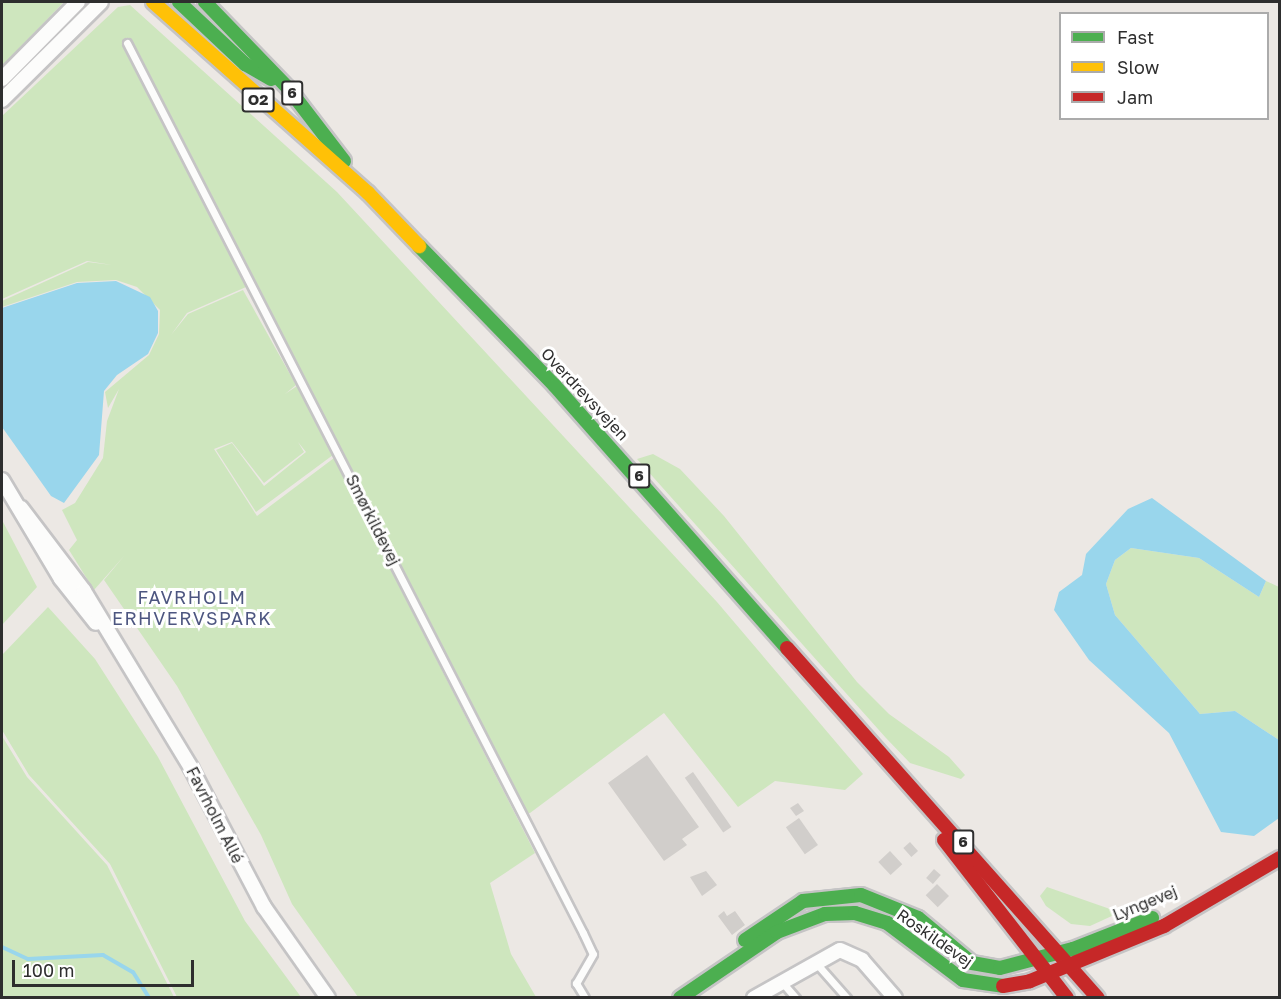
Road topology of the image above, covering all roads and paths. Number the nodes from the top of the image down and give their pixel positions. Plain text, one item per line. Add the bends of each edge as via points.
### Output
1 (78, 2) edge
2 (101, 2) edge
3 (153, 2) edge
4 (179, 2) edge
5 (205, 2) edge
6 (127, 43) dead end
7 (2, 79) edge
8 (288, 88) junction
9 (2, 100) edge
10 (368, 193) junction
11 (2, 480) edge
12 (865, 733) junction
13 (1280, 858) edge
14 (1262, 869) junction
15 (895, 906) junction
16 (887, 923) junction
17 (1049, 956) junction
18 (815, 961) junction
19 (1061, 970) junction
20 (781, 981) junction
21 (683, 996) edge
22 (328, 998) edge
23 (585, 998) edge
24 (754, 998) edge
25 (796, 998) edge
26 (847, 998) edge
27 (895, 998) edge
28 (1067, 998) edge
29 (1084, 998) edge
30 (1098, 998) edge

1 - 7 street
2 - 9 street
3 - 10 main road, Overdrevsvejen / O2
4 - 8 main road via 247,66
5 - 8 main road, Overdrevsvejen / 6
6 - 23 lane, Smørkildevej via 584,933 593,954 576,983
8 - 10 main road, Overdrevsvejen / 6
10 - 12 main road, Overdrevsvejen / 6 via 668,507
11 - 22 street, Favrholm Allé via 56,548 191,768 264,907
12 - 17 main road, Overdrevsvejen / 6
12 - 17 main road, Overdrevsvejen via 942,837
13 - 14 main road, Lyngevej
14 - 17 main road, Lyngevej
14 - 19 main road, Lyngevej via 1164,926
15 - 16 lane
15 - 17 main road, Roskildevej via 918,918 957,955 982,967
15 - 21 main road, Roskildevej via 861,895 803,902 777,914
16 - 19 main road, Roskildevej via 963,980 1006,986
16 - 21 main road, Roskildevej via 855,913 800,920
17 - 19 main road
17 - 19 main road, Overdrevsvejen
18 - 20 street
18 - 26 lane
18 - 27 street via 840,950 851,952
19 - 28 main road
19 - 29 main road
19 - 30 main road
20 - 24 street
20 - 25 lane

